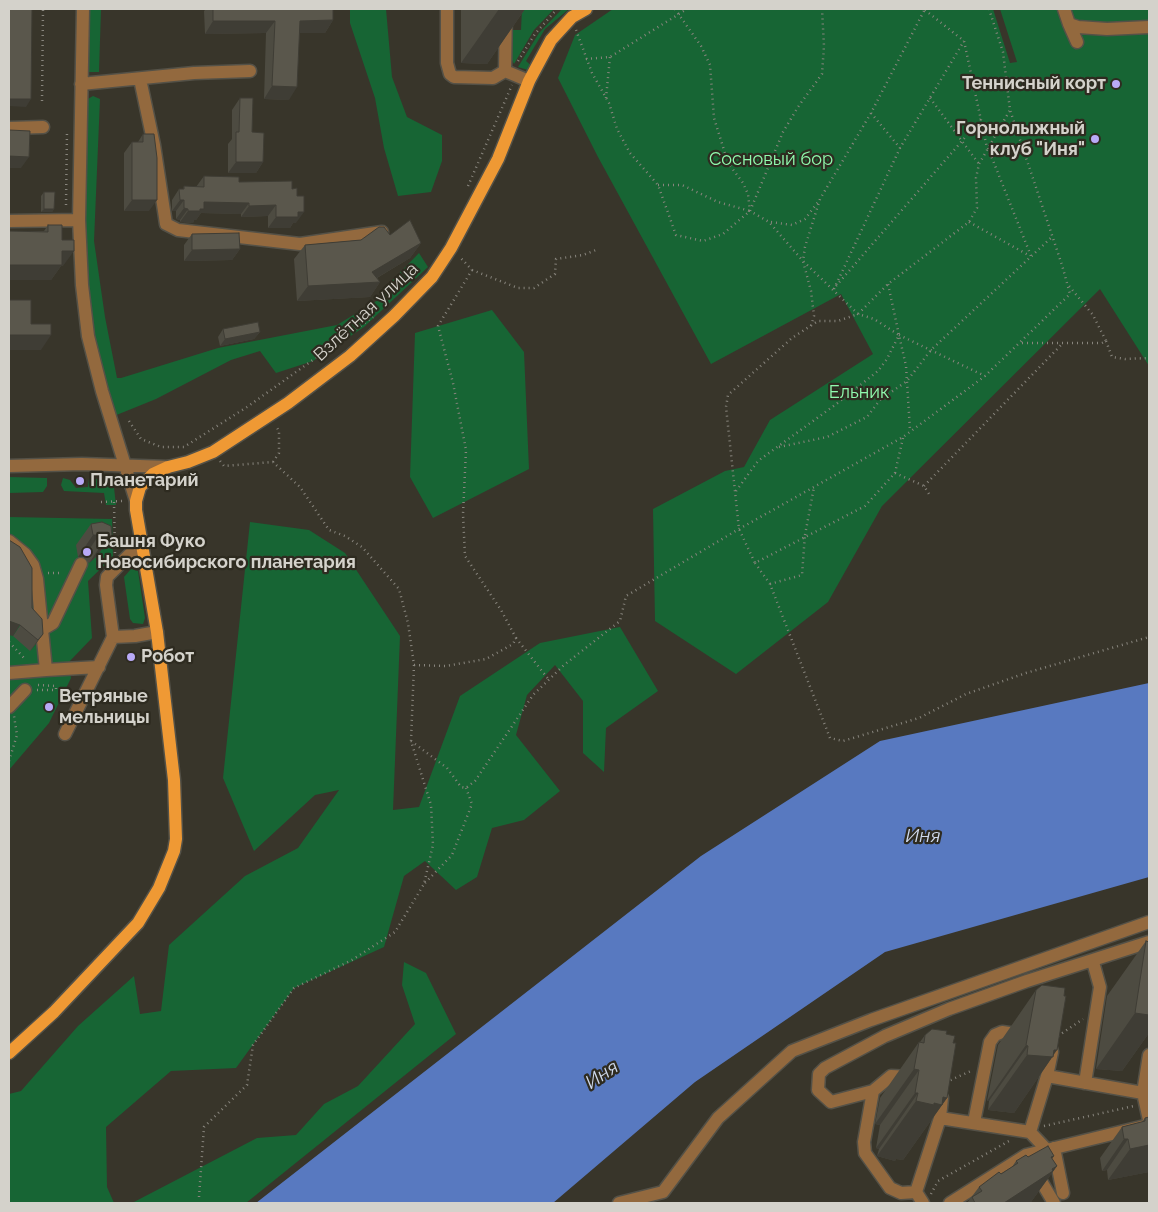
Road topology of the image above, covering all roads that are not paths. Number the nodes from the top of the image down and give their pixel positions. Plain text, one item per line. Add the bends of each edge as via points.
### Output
1 (83, 9) edge
2 (447, 9) edge
3 (506, 9) edge
4 (586, 9) edge
5 (1064, 9) edge
6 (1069, 24) junction
7 (1149, 27) edge
8 (1077, 42) dead end
9 (250, 71) dead end
10 (511, 73) junction
11 (140, 79) junction
12 (529, 81) junction
13 (81, 84) junction
14 (43, 127) dead end
15 (9, 128) edge
16 (78, 220) junction
17 (9, 221) edge
18 (382, 232) edge
19 (125, 465) junction
20 (9, 466) edge
21 (168, 467) junction
22 (129, 501) junction
23 (9, 541) edge
24 (142, 542) junction
25 (79, 568) road end
26 (43, 629) junction
27 (157, 632) junction
28 (113, 637) junction
29 (99, 667) junction
30 (40, 671) junction
31 (9, 673) edge
32 (31, 690) road end
33 (9, 706) edge
34 (65, 734) dead end
35 (1149, 922) edge
36 (1149, 942) edge
37 (1093, 962) junction
38 (9, 1053) edge
39 (1149, 1055) edge
40 (1047, 1076) junction
41 (1085, 1083) junction
42 (873, 1091) junction
43 (1143, 1093) junction
44 (940, 1118) junction
45 (1149, 1120) edge
46 (974, 1122) junction
47 (1149, 1125) edge
48 (1030, 1132) junction
49 (1051, 1149) junction
50 (1026, 1155) junction
51 (1063, 1193) dead end
52 (919, 1198) edge
53 (619, 1203) edge
54 (950, 1203) edge
55 (1054, 1203) edge

1 - 13 street
2 - 10 street via 446,63 450,74 454,77 493,78
3 - 10 street
4 - 12 main road, Взлётная улица via 572,17 551,40
5 - 6 street
6 - 7 street via 1107,29
6 - 8 street
9 - 11 street
10 - 12 street
11 - 13 street
11 - 18 street via 166,224 178,230 300,244
12 - 21 main road, Взлётная улица via 498,159 451,248 432,276 350,356 270,414 213,452
13 - 16 street
14 - 15 street
16 - 17 street
16 - 19 street via 88,336
19 - 20 street, Взлётная улица
19 - 21 street, Взлётная улица
19 - 22 street
21 - 22 main road via 144,482
22 - 24 main road
23 - 26 street via 25,554 35,573
24 - 27 main road
24 - 28 street via 107,577
25 - 26 street via 53,623
26 - 30 street
27 - 28 street
27 - 38 main road via 174,780 176,839 169,865 150,906 138,923 54,1012
28 - 29 street
29 - 30 street
29 - 34 street
30 - 31 street
32 - 33 street
35 - 53 street via 792,1051 718,1118 663,1192
36 - 37 street
37 - 41 street via 1105,988 1097,1009
37 - 42 street via 948,1009 885,1036 819,1074 818,1090 831,1102
39 - 43 street
40 - 41 street
40 - 46 street via 1052,1052 1044,1038 1002,1032 995,1035 990,1042
40 - 48 street
41 - 43 street
42 - 44 street via 891,1076 929,1081 942,1098
42 - 52 street via 864,1153 890,1188
43 - 45 street
44 - 46 street
44 - 52 street
46 - 48 street
47 - 49 street
48 - 49 street
49 - 50 street
49 - 51 street
50 - 54 street
50 - 55 street

